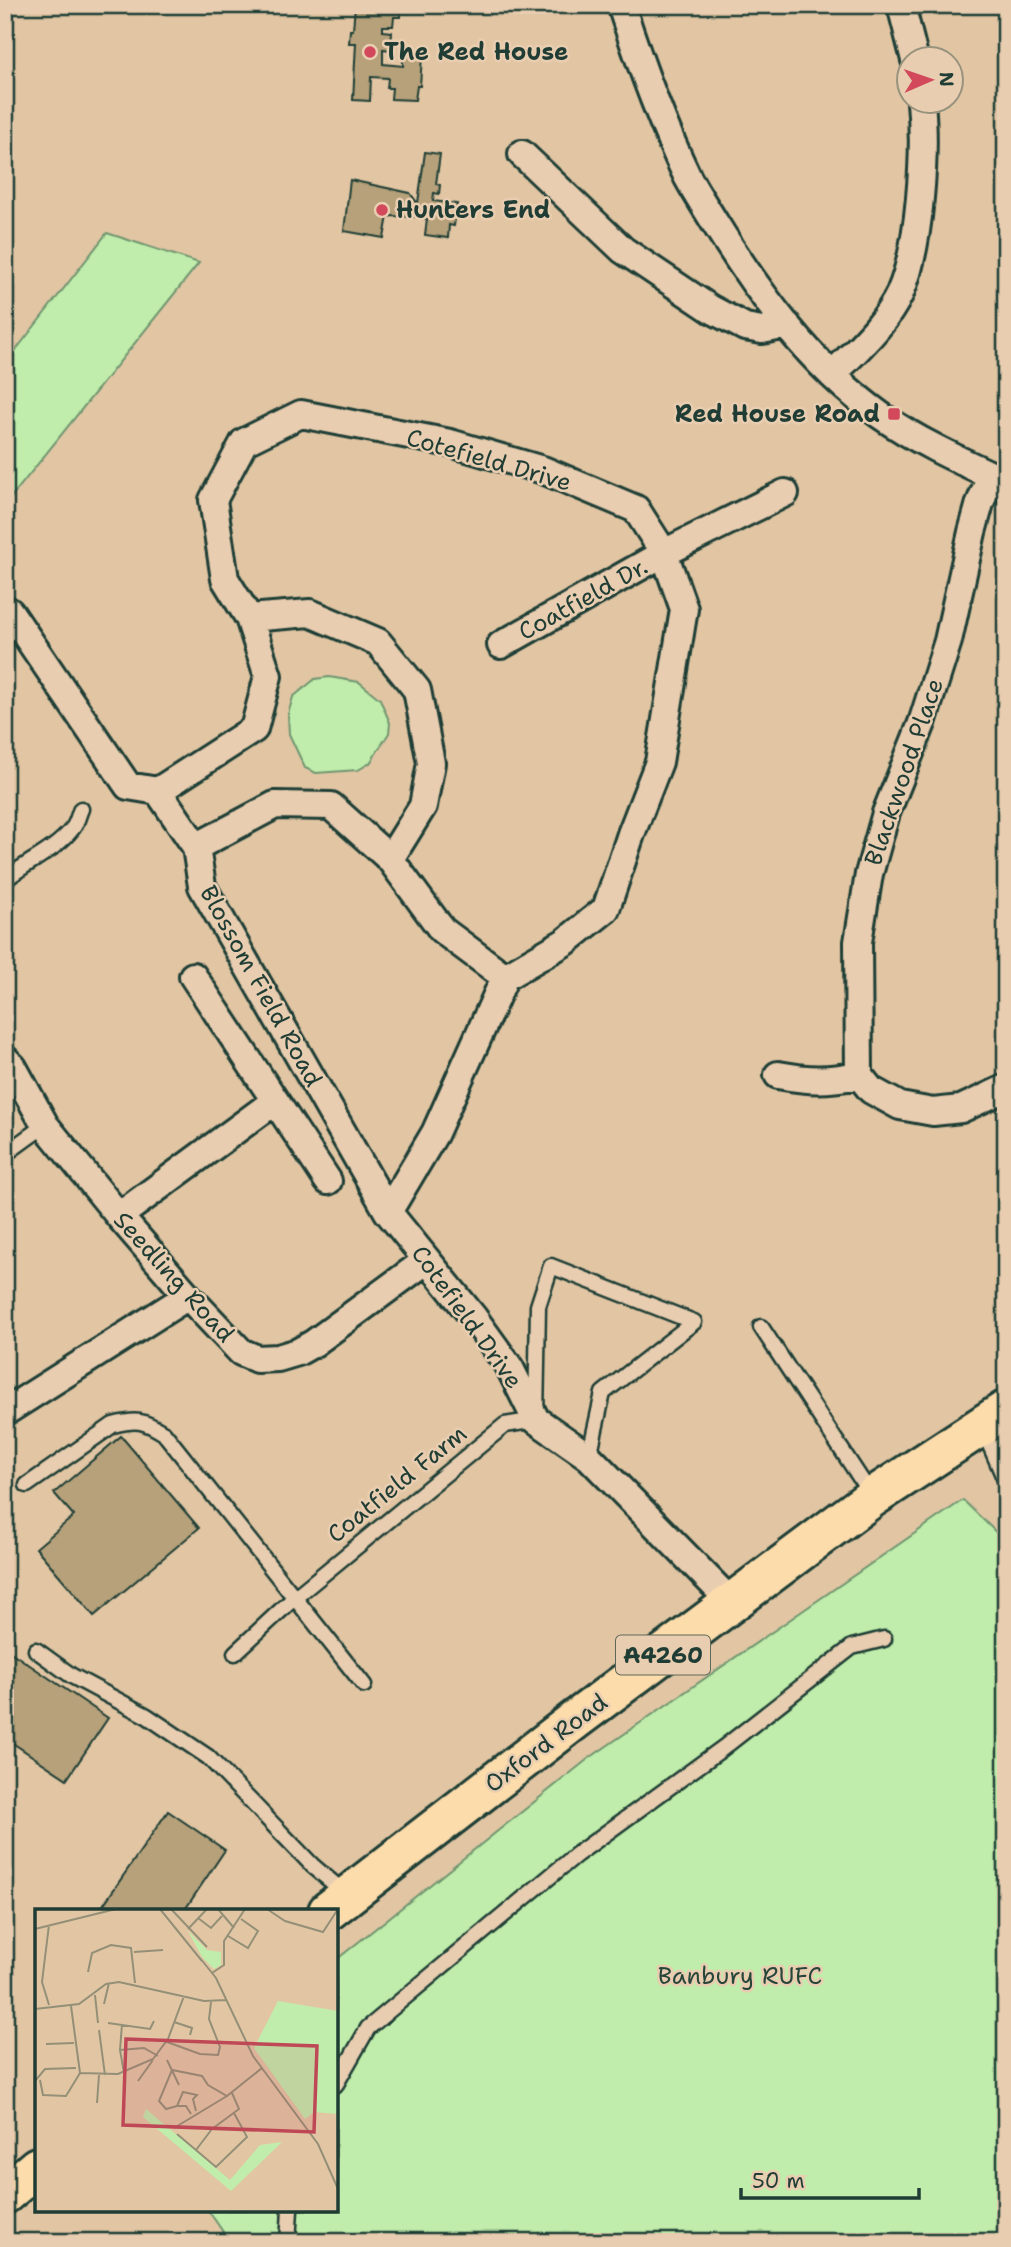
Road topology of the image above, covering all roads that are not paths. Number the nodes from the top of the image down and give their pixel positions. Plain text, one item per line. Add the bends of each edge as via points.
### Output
1 (621, 5) edge
2 (901, 5) edge
3 (911, 46) edge
4 (921, 116) edge
5 (522, 154) dead end
6 (787, 326) junction
7 (832, 376) junction
8 (999, 479) edge
9 (785, 493) dead end
10 (664, 553) junction
11 (5, 609) edge
12 (249, 618) junction
13 (502, 645) dead end
14 (158, 791) junction
15 (81, 809) dead end
16 (196, 847) junction
17 (390, 859) junction
18 (5, 880) edge
19 (193, 976) dead end
20 (505, 978) junction
21 (5, 1059) edge
22 (778, 1075) dead end
23 (859, 1075) junction
24 (1006, 1088) edge
25 (275, 1101) junction
26 (45, 1125) junction
27 (5, 1154) edge
28 (328, 1181) dead end
29 (388, 1212) junction
30 (119, 1216) junction
31 (427, 1260) junction
32 (188, 1296) junction
33 (761, 1327) dead end
34 (5, 1412) edge
35 (993, 1417) edge
36 (536, 1420) junction
37 (589, 1457) junction
38 (1006, 1482) edge
39 (27, 1485) dead end
40 (873, 1497) junction
41 (294, 1598) junction
42 (732, 1604) junction
43 (884, 1639) dead end
44 (36, 1650) dead end
45 (235, 1653) dead end
46 (364, 1685) dead end
47 (338, 1903) edge
48 (338, 2081) edge
49 (35, 2169) edge
50 (5, 2193) edge
51 (290, 2212) edge
52 (288, 2242) edge

1 - 6 street via 646,82 689,179 735,255
2 - 3 street
4 - 7 street via 922,169 911,260 881,323
5 - 6 street via 622,250 711,309 745,327
6 - 7 street
7 - 8 street via 880,415
8 - 23 street, Blackwood Place via 980,503 948,641 869,874 858,942
9 - 10 street, Coatfield Dr.
10 - 12 street, Cotefield Drive via 636,509 543,470 450,443 301,414 244,442 213,500 225,579
10 - 13 street, Coatfield Dr.
10 - 20 street, Cotefield Drive via 684,609 659,762 606,909 565,942
11 - 14 street via 128,786
12 - 14 street, Cotefield Drive via 268,676 254,729
12 - 17 street via 310,613 378,642 417,690 431,763 423,806
14 - 16 street, Blossom Field Road
15 - 18 lane via 74,828
16 - 17 street via 275,806 331,806
16 - 29 street, Blossom Field Road via 202,886
17 - 20 street via 442,930
19 - 25 street
20 - 29 street via 435,1133
21 - 26 street, Seedling Road
22 - 23 street via 827,1081
23 - 24 street via 871,1090 900,1106 933,1112 961,1109
25 - 28 street
25 - 30 street
26 - 27 lane
26 - 30 street, Seedling Road
29 - 31 street, Cotefield Drive
30 - 32 street, Seedling Road
31 - 32 street, Seedling Road via 314,1343 278,1358 257,1359 241,1352
31 - 36 street, Cotefield Drive via 510,1368
32 - 34 street
33 - 40 lane
35 - 38 lane
35 - 40 main road, Oxford Road / A4260
36 - 37 street, Cotefield Drive
36 - 37 lane via 538,1306 551,1266 694,1322 603,1393
36 - 41 lane, Coatfield Farm via 505,1426
37 - 42 street, Cotefield Drive
39 - 41 lane via 113,1425 145,1421 164,1433
40 - 42 main road, Oxford Road / A4260
41 - 45 lane, Coatfield Farm
41 - 46 lane
42 - 47 main road, Oxford Road / A4260
43 - 48 lane via 852,1647 576,1855 369,2028
44 - 47 lane via 208,1757 313,1866
49 - 50 main road
51 - 52 lane

